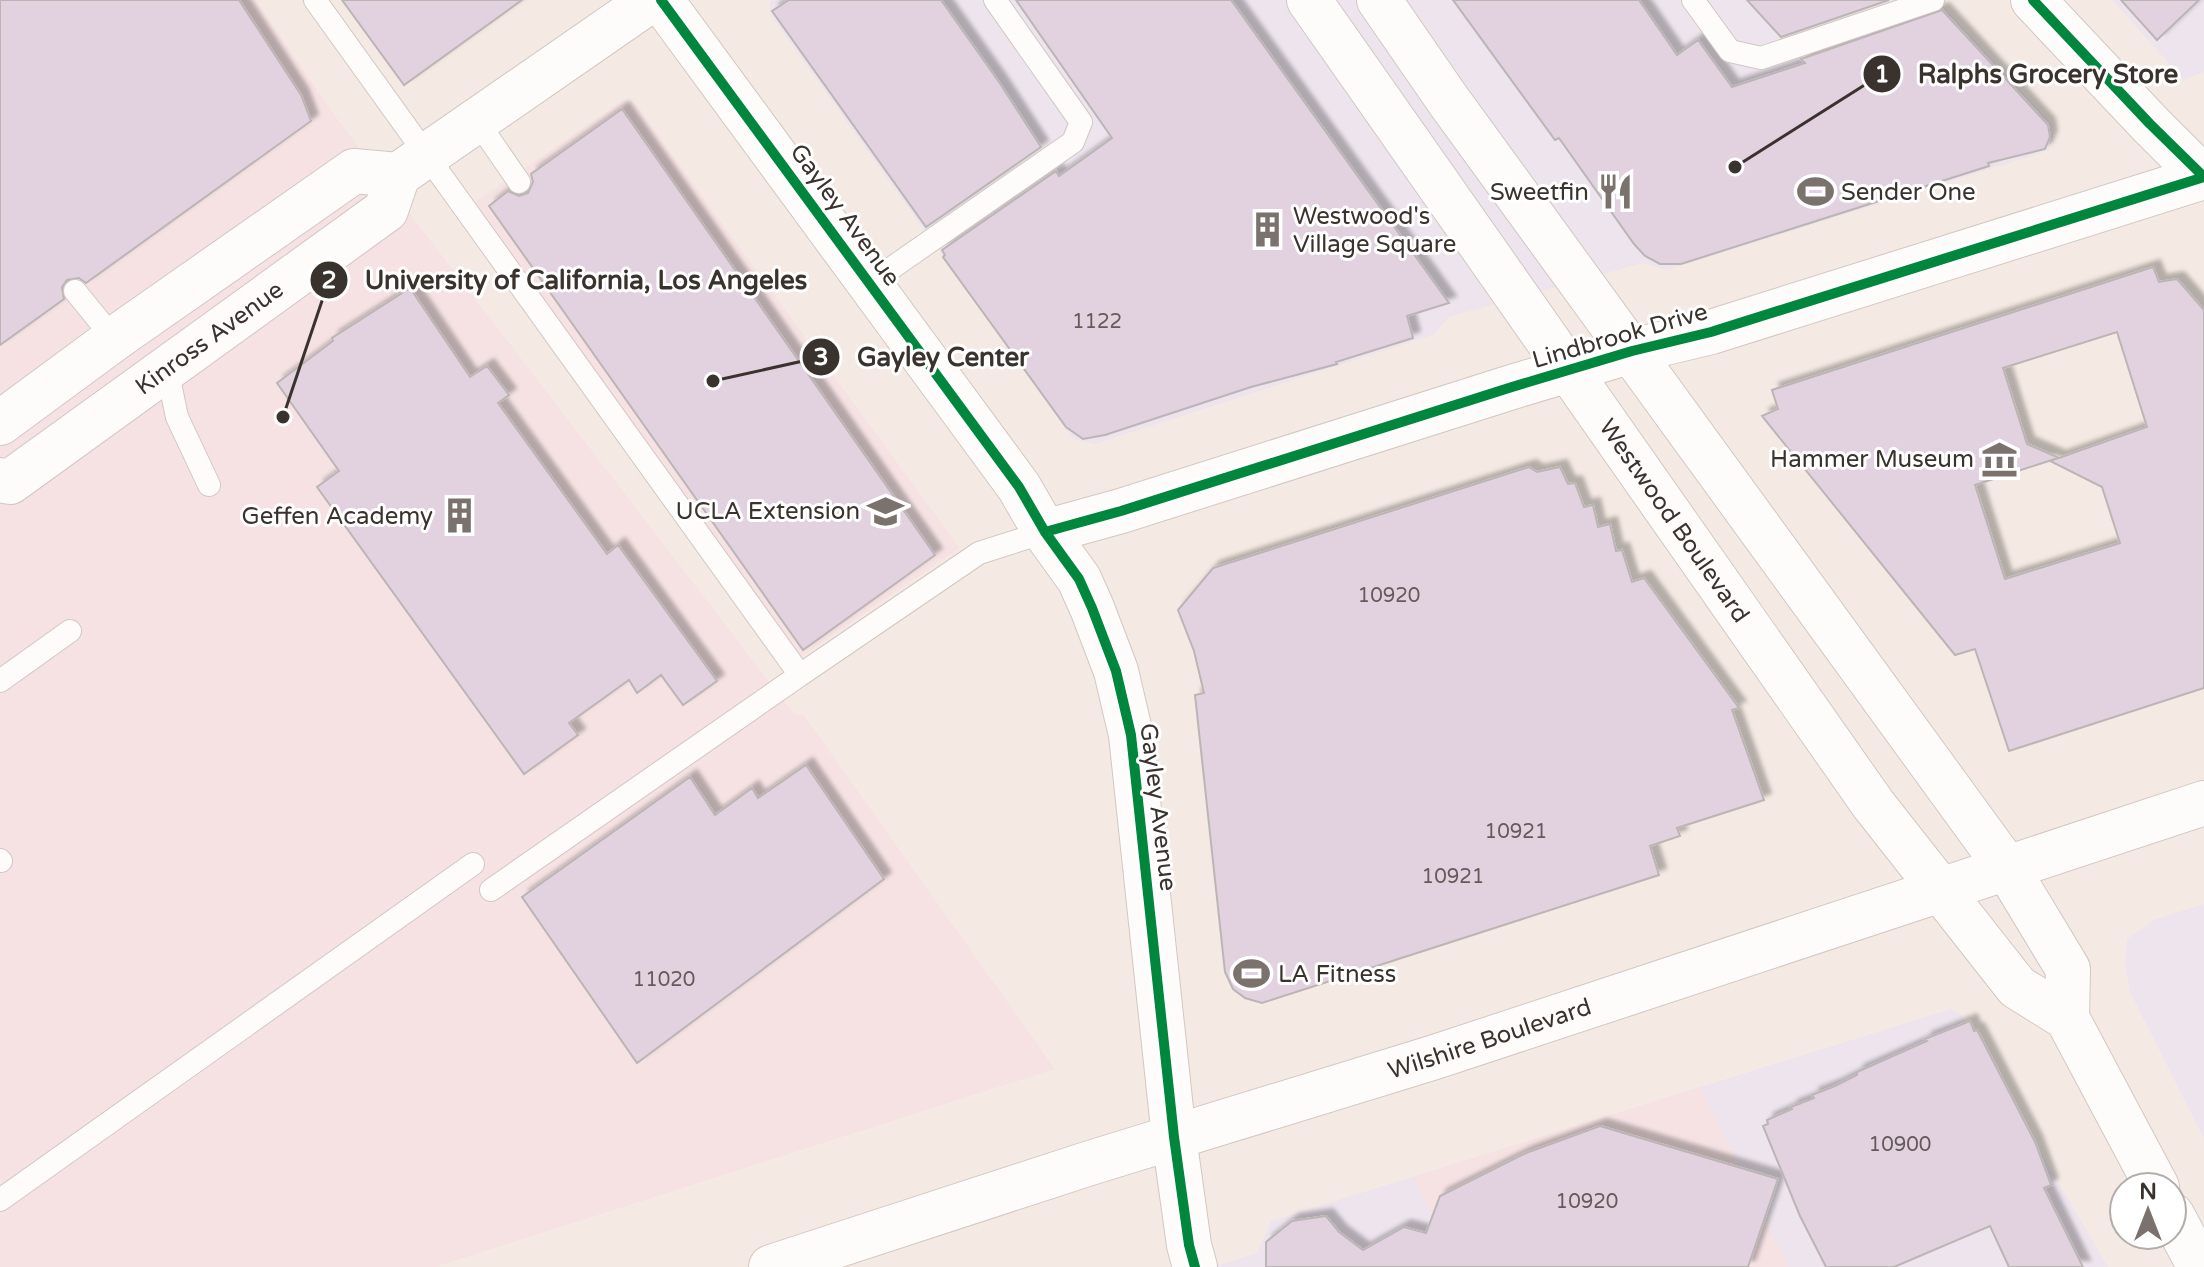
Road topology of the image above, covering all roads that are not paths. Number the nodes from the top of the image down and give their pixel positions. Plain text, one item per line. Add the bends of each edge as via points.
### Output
1 (315, 0) edge
2 (651, 0) edge
3 (661, 0) edge
4 (995, 0) edge
5 (1309, 0) edge
6 (1379, 0) edge
7 (1693, 0) edge
8 (1933, 0) edge
9 (2033, 0) edge
10 (477, 121) junction
11 (412, 165) junction
12 (2204, 177) edge
13 (519, 182) dead end
14 (870, 283) junction
15 (75, 291) dead end
16 (114, 339) junction
17 (1632, 351) junction
18 (167, 369) junction
19 (1569, 371) junction
20 (0, 423) edge
21 (0, 480) edge
22 (209, 485) dead end
23 (1045, 532) junction
24 (70, 631) dead end
25 (800, 675) junction
26 (0, 681) edge
27 (2204, 803) edge
28 (473, 864) dead end
29 (2007, 868) junction
30 (491, 890) dead end
31 (1938, 890) junction
32 (2067, 1018) junction
33 (1174, 1137) junction
34 (2148, 1171) edge
35 (0, 1200) edge
36 (2188, 1245) edge
37 (771, 1267) edge
38 (1195, 1267) edge
39 (2200, 1267) edge

1 - 11 lane
2 - 10 main road
3 - 14 main road, Gayley Avenue
4 - 14 lane via 1081,122 1073,142
5 - 19 main road, Westwood Boulevard
6 - 17 main road
7 - 8 lane via 1730,51 1761,58
9 - 12 main road
10 - 11 main road
10 - 13 lane
11 - 16 main road via 354,171
11 - 18 main road, Kinross Avenue via 386,210
11 - 25 lane
12 - 17 main road, Lindbrook Drive via 1711,332
14 - 23 main road, Gayley Avenue via 1019,487
15 - 16 lane
16 - 20 main road
17 - 19 main road, Lindbrook Drive
17 - 29 main road
18 - 21 main road, Kinross Avenue via 10,482
18 - 22 lane via 177,417
19 - 23 main road, Lindbrook Drive
19 - 31 main road, Westwood Boulevard
23 - 25 lane via 979,553
23 - 33 main road, Gayley Avenue via 1079,579 1092,608 1129,722
24 - 26 lane
25 - 30 lane
27 - 29 main road, Wilshire Boulevard
28 - 35 lane
29 - 31 main road, Wilshire Boulevard
29 - 32 main road via 2068,969
31 - 32 main road, Westwood Boulevard via 2017,987
31 - 33 main road, Wilshire Boulevard via 1420,1062
32 - 34 main road
33 - 37 main road, Wilshire Boulevard
33 - 38 main road, Gayley Avenue
36 - 39 main road

